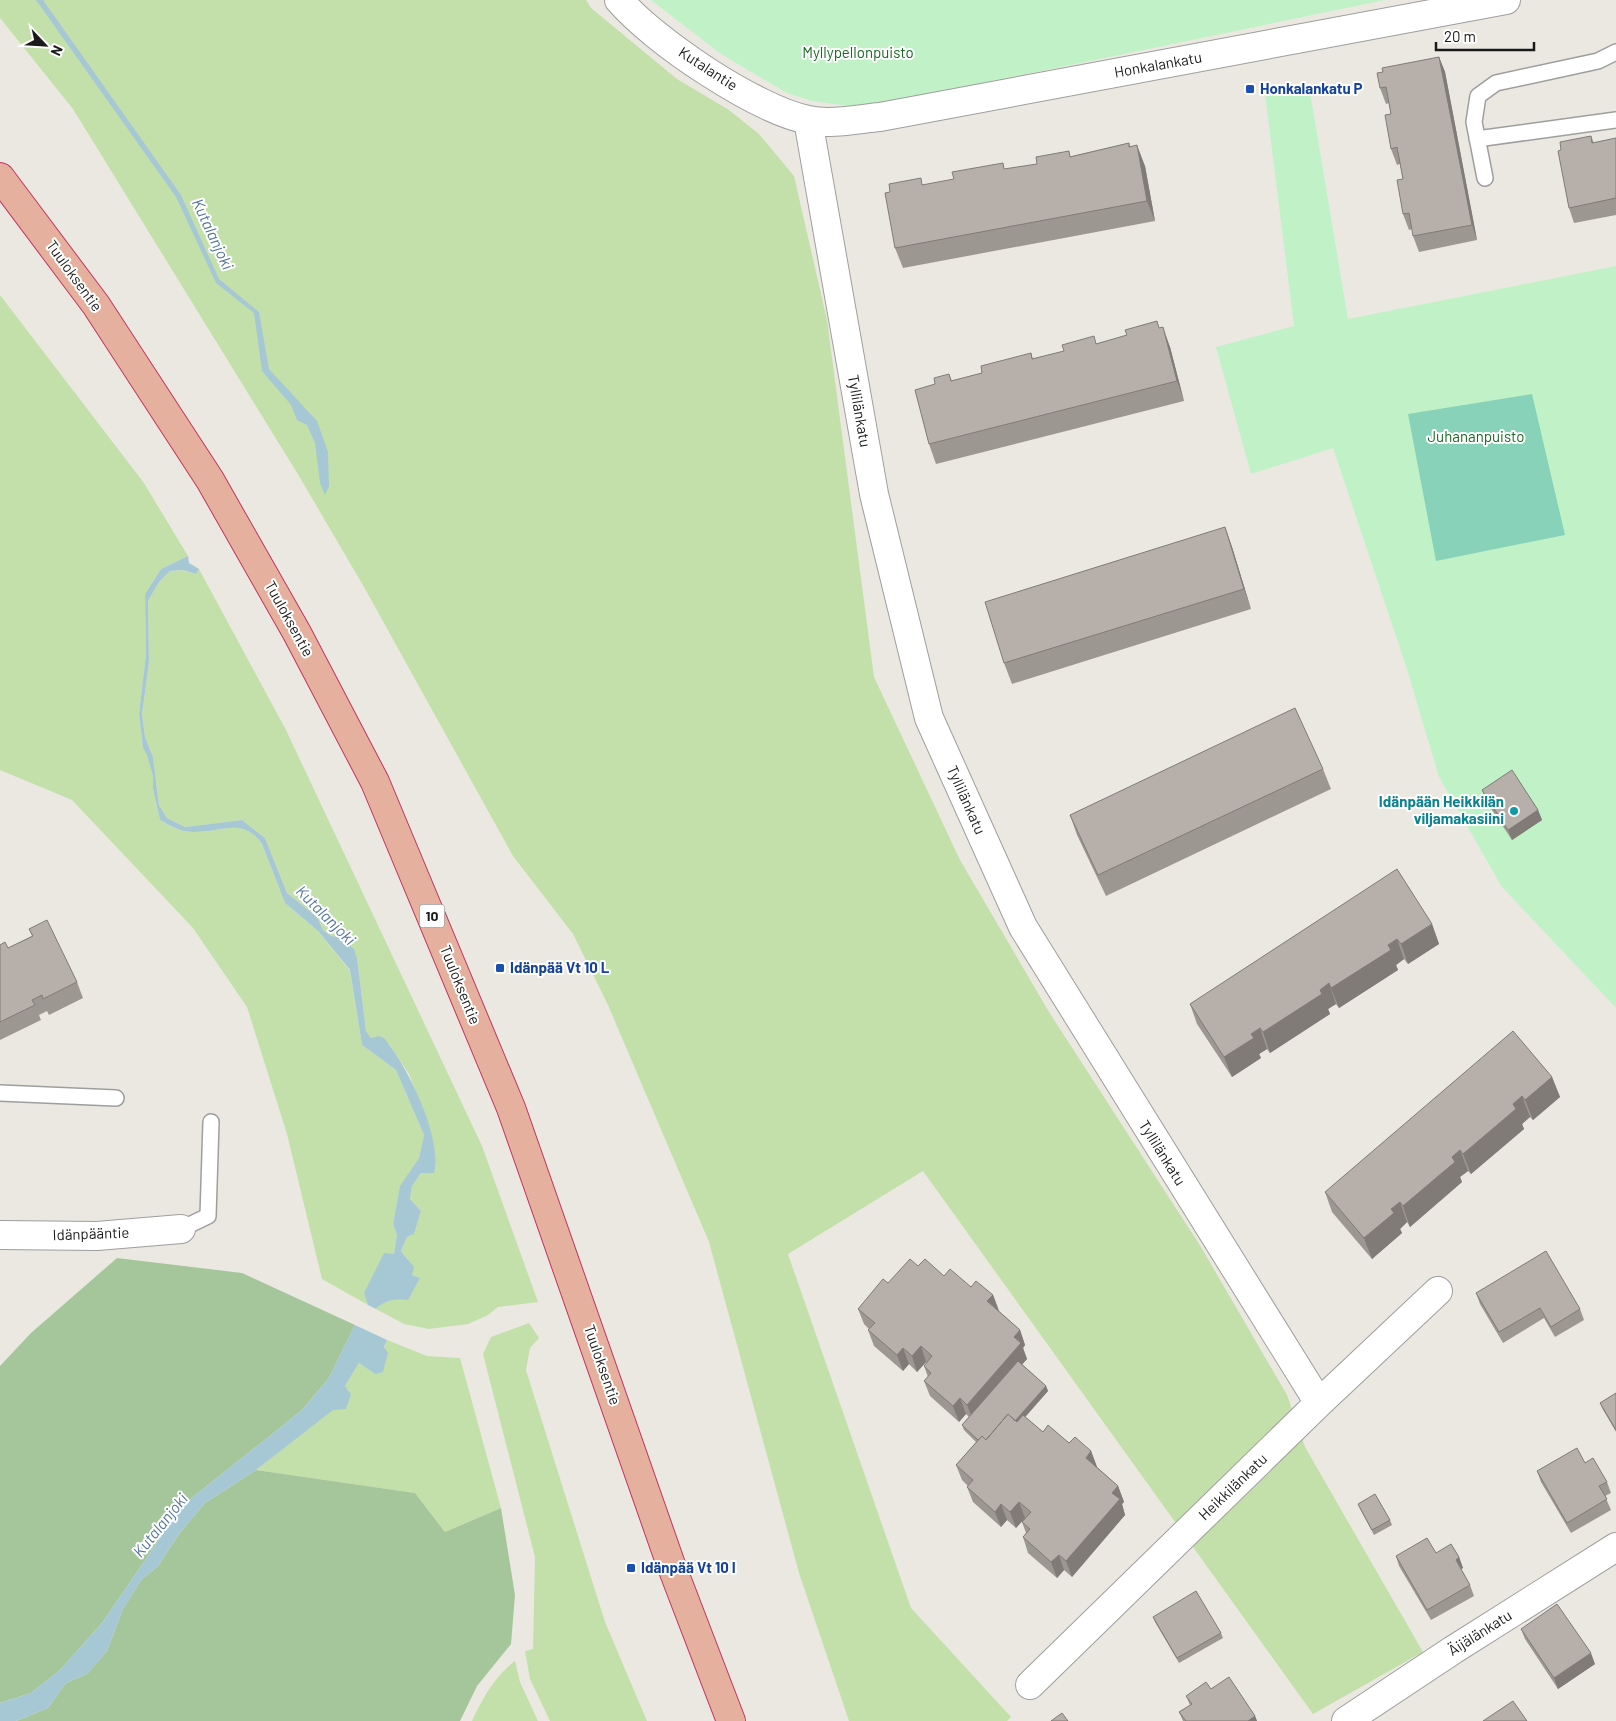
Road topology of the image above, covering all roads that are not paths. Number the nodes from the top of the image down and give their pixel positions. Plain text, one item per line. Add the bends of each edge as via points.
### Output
1 (619, 0) edge
2 (1506, 0) edge
3 (1616, 52) edge
4 (808, 120) junction
5 (1616, 120) edge
6 (1477, 139) junction
7 (0, 177) edge
8 (1485, 178) dead end
9 (0, 1093) edge
10 (116, 1098) dead end
11 (211, 1122) dead end
12 (181, 1229) joint
13 (0, 1235) edge
14 (1438, 1291) dead end
15 (1319, 1403) junction
16 (1616, 1547) edge
17 (1030, 1685) dead end
18 (731, 1721) edge
19 (1346, 1721) edge

1 - 4 street, Kutalantie via 631,15 696,64 772,108
2 - 4 street, Honkalankatu via 880,117
3 - 6 lane via 1598,61 1496,83 1478,96 1474,122
4 - 15 street, Tyllilänkatu via 874,494 929,718 1022,927
5 - 6 lane
6 - 8 lane
7 - 18 highway, Tuuloksentie / 10 via 96,305 210,480 298,633 375,782 510,1108 670,1562
9 - 10 lane
11 - 12 lane via 208,1216
12 - 13 street, Idänpääntie via 97,1236
14 - 15 street, Heikkilänkatu
15 - 17 street, Heikkilänkatu
16 - 19 street, Äijälänkatu

